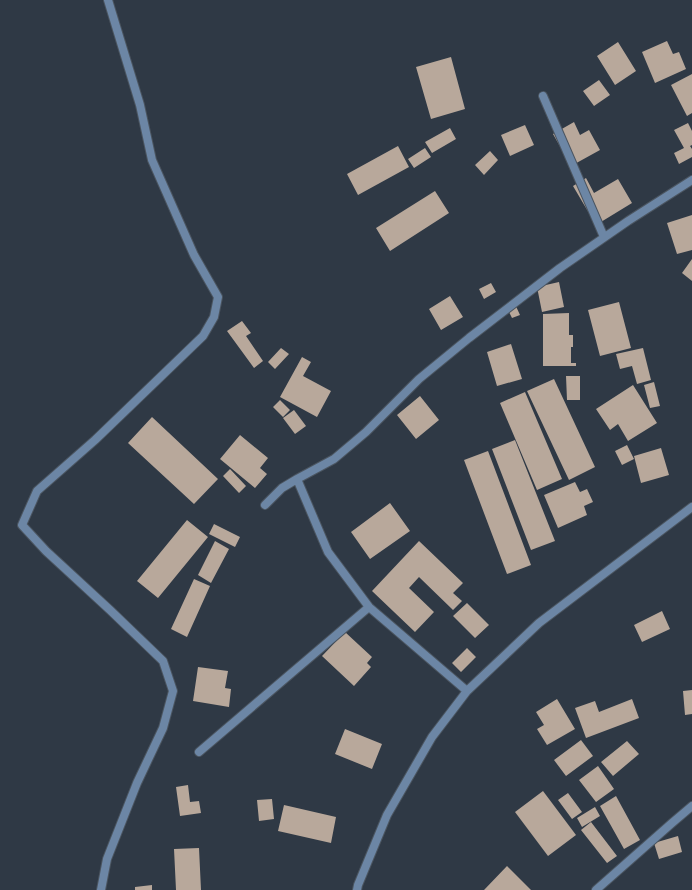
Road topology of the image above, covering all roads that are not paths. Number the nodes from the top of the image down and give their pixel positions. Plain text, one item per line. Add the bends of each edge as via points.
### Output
1 (108, 0) edge
2 (543, 96) dead end
3 (692, 180) edge
4 (604, 237) junction
5 (297, 479) junction
6 (265, 505) dead end
7 (692, 507) edge
8 (368, 607) junction
9 (467, 691) junction
10 (199, 752) dead end
11 (692, 806) edge
12 (101, 890) edge
13 (357, 890) edge
14 (596, 890) edge

1 - 12 street via 140,104 152,160 194,255 218,297 214,317 202,336 96,440 38,491 22,525 46,551 163,661 173,690 163,728 137,783 108,859
2 - 4 street
3 - 4 street
4 - 5 street via 560,268 419,379 366,432 334,459
5 - 6 street via 282,488
5 - 8 street via 328,552
7 - 9 street via 539,623
8 - 9 street
8 - 10 street
9 - 13 street via 432,737 387,815
11 - 14 street

